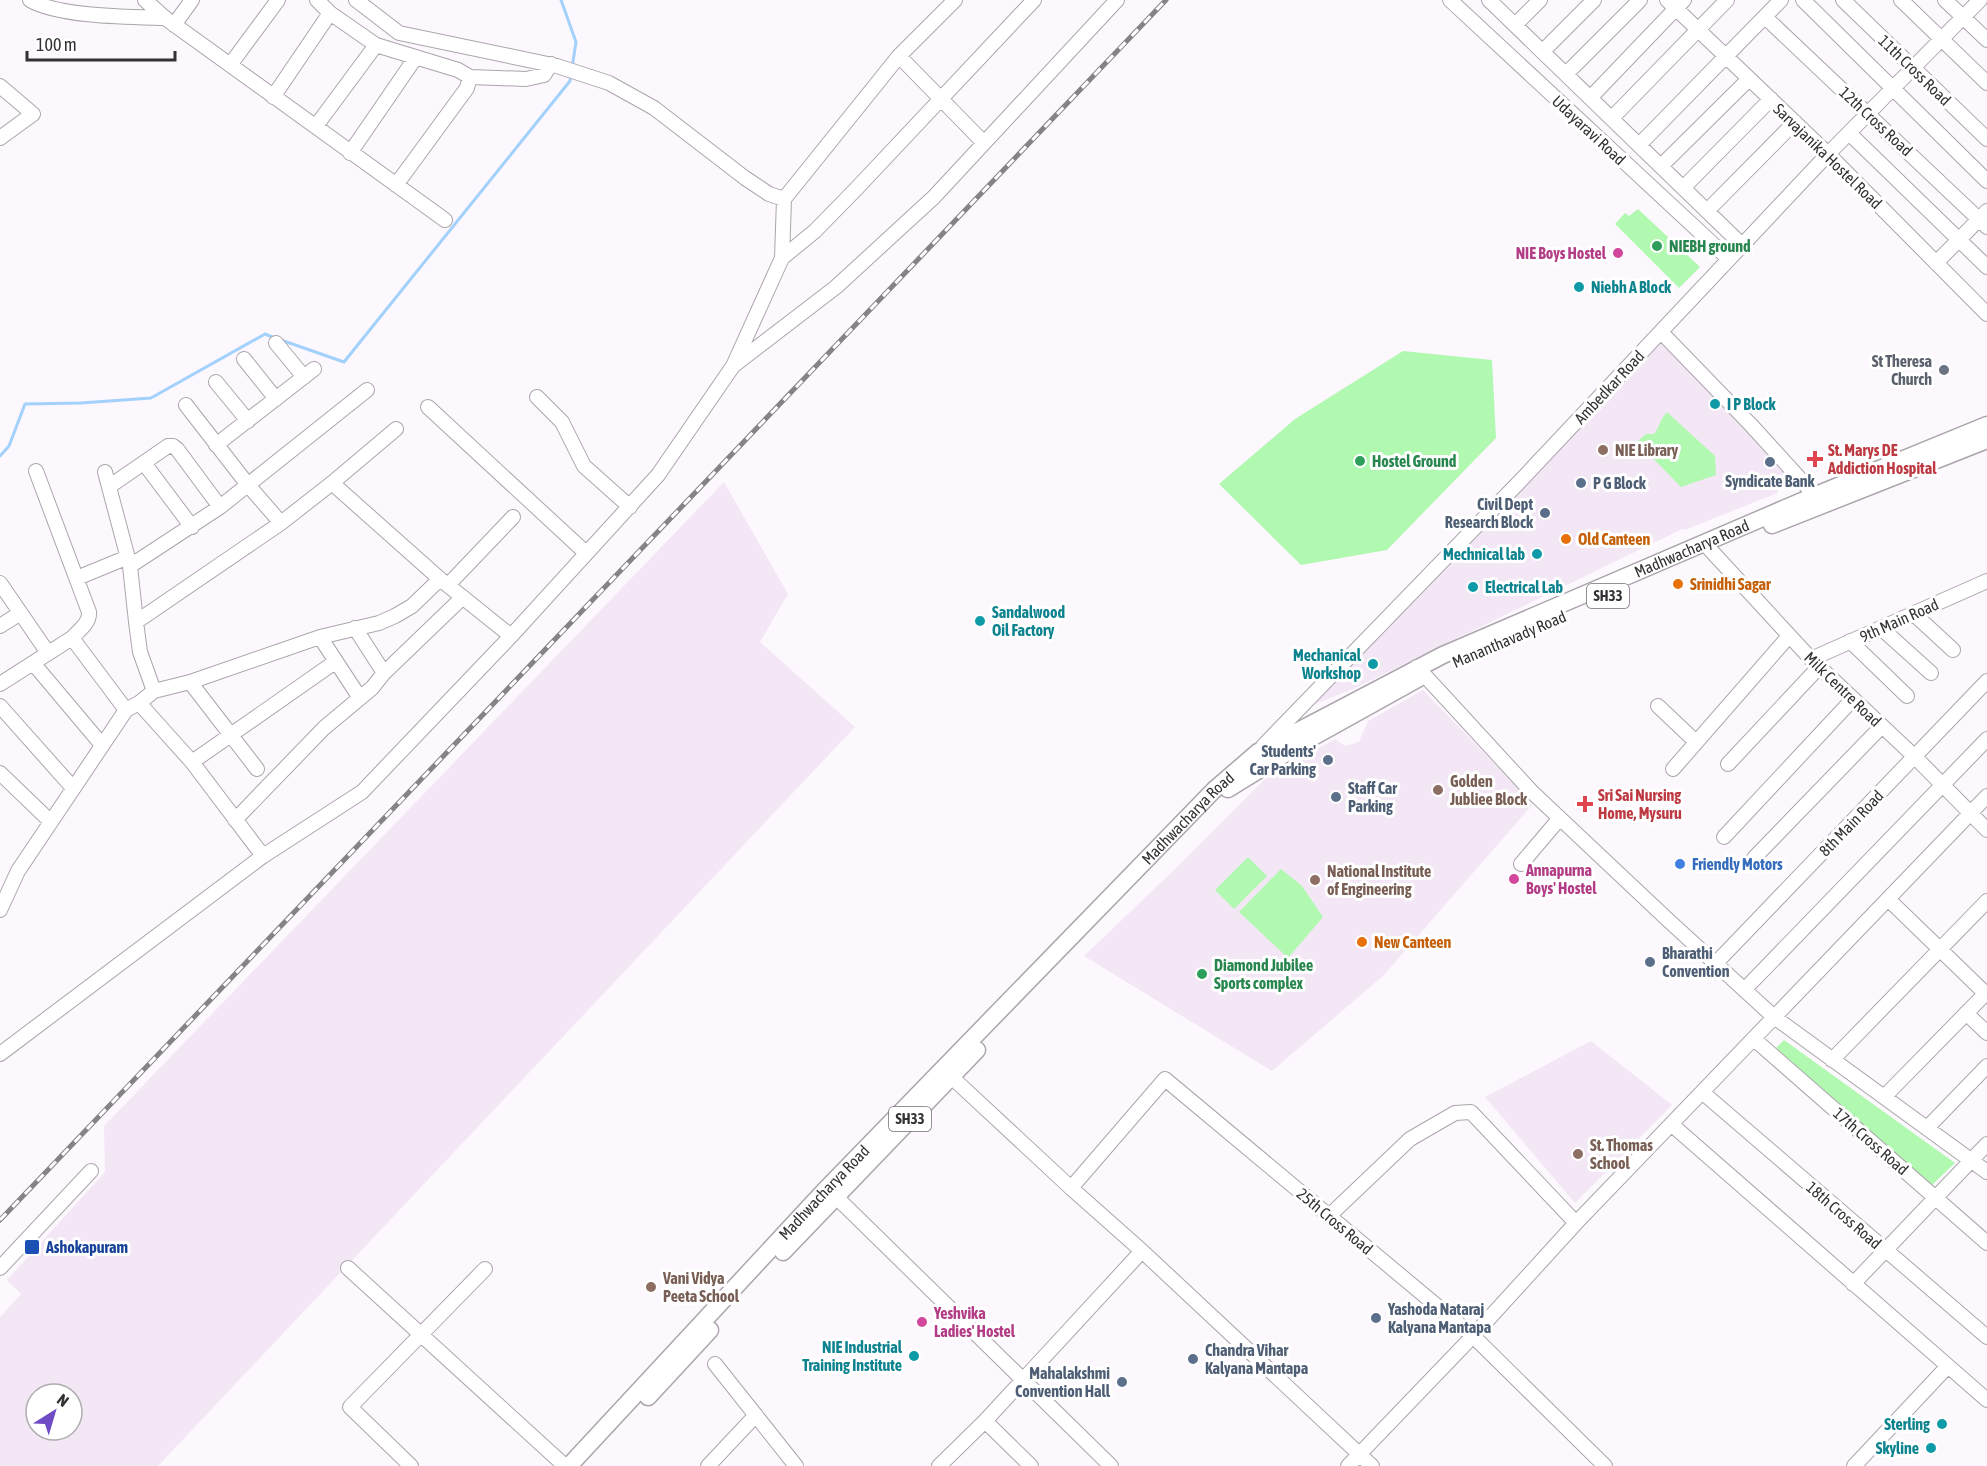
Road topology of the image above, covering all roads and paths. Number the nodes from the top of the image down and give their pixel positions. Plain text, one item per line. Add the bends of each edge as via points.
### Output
1 (30, 0) edge
2 (145, 0) edge
3 (192, 0) edge
4 (278, 0) edge
5 (317, 0) edge
6 (356, 0) edge
7 (956, 0) edge
8 (1034, 0) edge
9 (1117, 0) edge
10 (1450, 0) edge
11 (1540, 0) edge
12 (1594, 0) edge
13 (1640, 0) edge
14 (1727, 0) edge
15 (1781, 0) edge
16 (1803, 0) edge
17 (1843, 0) edge
18 (1901, 0) edge
19 (1945, 0) edge
20 (1980, 0) edge
21 (1495, 2) edge
22 (1676, 3) edge
23 (330, 13) junction
24 (1765, 16) junction
25 (1963, 17) junction
26 (170, 21) junction
27 (1515, 24) junction
28 (1698, 30) junction
29 (1941, 39) junction
30 (1987, 40) edge
31 (376, 45) junction
32 (1543, 51) junction
33 (899, 56) junction
34 (1725, 56) junction
35 (416, 57) junction
36 (230, 65) junction
37 (554, 65) junction
38 (1913, 68) junction
39 (1566, 74) junction
40 (470, 77) junction
41 (1749, 79) junction
42 (1987, 83) edge
43 (1893, 89) junction
44 (2, 90) edge
45 (273, 97) junction
46 (1591, 97) junction
47 (939, 99) junction
48 (1771, 99) junction
49 (1868, 114) junction
50 (1612, 118) junction
51 (1795, 122) junction
52 (316, 126) junction
53 (1849, 133) junction
54 (0, 138) edge
55 (1987, 139) edge
56 (984, 143) junction
57 (1640, 145) junction
58 (350, 153) junction
59 (1828, 154) junction
60 (1660, 166) junction
61 (1987, 181) edge
62 (396, 185) junction
63 (1683, 188) junction
64 (784, 199) junction
65 (1707, 211) junction
66 (1984, 219) edge
67 (445, 220) dead end
68 (1959, 239) junction
69 (1742, 245) junction
70 (782, 258) junction
71 (1729, 259) junction
72 (1936, 263) junction
73 (1987, 267) edge
74 (1987, 314) edge
75 (1661, 332) junction
76 (276, 343) dead end
77 (244, 359) dead end
78 (733, 366) junction
79 (216, 382) dead end
80 (367, 390) dead end
81 (537, 397) dead end
82 (276, 399) junction
83 (186, 405) dead end
84 (428, 407) dead end
85 (248, 421) junction
86 (1987, 425) edge
87 (396, 429) dead end
88 (1987, 440) edge
89 (216, 446) junction
90 (144, 463) junction
91 (36, 471) dead end
92 (105, 472) dead end
93 (332, 483) junction
94 (248, 485) junction
95 (110, 486) junction
96 (1820, 500) junction
97 (220, 507) junction
98 (630, 507) junction
99 (513, 517) dead end
100 (281, 523) junction
101 (192, 527) junction
102 (1708, 547) junction
103 (586, 553) junction
104 (129, 561) junction
105 (77, 578) junction
106 (1987, 581) edge
107 (444, 582) junction
108 (0, 583) edge
109 (463, 597) junction
110 (20, 614) junction
111 (1914, 614) junction
112 (136, 622) junction
113 (0, 626) edge
114 (355, 628) junction
115 (1881, 628) junction
116 (511, 636) junction
117 (1789, 636) junction
118 (320, 637) junction
119 (72, 638) junction
120 (1850, 641) junction
121 (1953, 650) dead end
122 (48, 653) junction
123 (335, 662) junction
124 (33, 663) junction
125 (1815, 663) junction
126 (1420, 672) junction
127 (384, 673) junction
128 (1930, 674) dead end
129 (1987, 681) edge
130 (190, 682) junction
131 (0, 684) edge
132 (154, 691) junction
133 (1907, 696) dead end
134 (360, 698) junction
135 (1853, 699) junction
136 (139, 703) junction
137 (0, 706) edge
138 (1658, 706) dead end
139 (126, 710) junction
140 (1882, 726) junction
141 (231, 734) junction
142 (1987, 739) edge
143 (1696, 742) junction
144 (102, 745) junction
145 (1258, 752) junction
146 (1915, 757) junction
147 (192, 762) junction
148 (1728, 764) dead end
149 (257, 769) dead end
150 (1673, 769) dead end
151 (0, 773) edge
152 (1243, 779) junction
153 (1943, 785) junction
154 (73, 788) junction
155 (1987, 796) edge
156 (1971, 813) junction
157 (1560, 818) junction
158 (236, 820) junction
159 (51, 822) junction
160 (1987, 830) edge
161 (1724, 837) dead end
162 (263, 856) junction
163 (1754, 858) dead end
164 (1521, 864) dead end
165 (1888, 899) junction
166 (1987, 901) edge
167 (0, 910) edge
168 (1939, 950) junction
169 (1715, 964) junction
170 (1744, 990) junction
171 (1986, 993) edge
172 (1966, 1013) junction
173 (1774, 1017) junction
174 (1987, 1033) edge
175 (1754, 1039) junction
176 (1, 1050) edge
177 (1832, 1060) junction
178 (1987, 1066) edge
179 (946, 1073) junction
180 (1702, 1092) junction
181 (1884, 1097) junction
182 (1671, 1124) junction
183 (1927, 1128) junction
184 (1987, 1144) edge
185 (1972, 1160) junction
186 (91, 1171) dead end
187 (1987, 1172) edge
188 (1071, 1188) junction
189 (831, 1193) junction
190 (1936, 1197) junction
191 (1329, 1216) junction
192 (1576, 1223) junction
193 (1987, 1243) edge
194 (1884, 1250) junction
195 (1142, 1251) junction
196 (0, 1268) edge
197 (348, 1268) dead end
198 (485, 1269) dead end
199 (1853, 1284) junction
200 (422, 1335) junction
201 (1473, 1336) junction
202 (1987, 1337) edge
203 (715, 1364) dead end
204 (1947, 1366) junction
205 (1022, 1380) junction
206 (1987, 1400) edge
207 (756, 1415) junction
208 (985, 1421) junction
209 (1359, 1454) junction
210 (411, 1466) edge
211 (567, 1466) edge
212 (584, 1466) edge
213 (708, 1466) edge
214 (796, 1466) edge
215 (939, 1466) edge
216 (1031, 1466) edge
217 (1111, 1466) edge
218 (1348, 1466) edge
219 (1372, 1466) edge
220 (1605, 1466) edge
221 (1854, 1466) edge

1 - 26 street via 54,8
2 - 26 street
3 - 26 street
4 - 36 street
5 - 23 street
6 - 37 street via 399,33
7 - 33 street
8 - 47 street
9 - 56 street
10 - 71 street, Udayaravi Road
11 - 27 street
12 - 32 street
13 - 39 street
14 - 28 street
15 - 24 street
16 - 43 street
17 - 38 street, 11th Cross Road
18 - 29 street
19 - 25 street
20 - 25 street, Ambedkar Road
21 - 27 street
22 - 28 street, Sarvajanika Hostel Road
22 - 46 street
23 - 31 street
23 - 45 street
24 - 34 street
24 - 49 street, 12th Cross Road
25 - 29 street, Ambedkar Road
25 - 30 street
26 - 36 street
27 - 32 street
28 - 34 street, Sarvajanika Hostel Road
28 - 50 street
29 - 38 street, Ambedkar Road
29 - 42 street
31 - 35 street
31 - 52 street
32 - 39 street
33 - 47 street
33 - 64 street
34 - 41 street, Sarvajanika Hostel Road
34 - 57 street
35 - 40 street
35 - 58 street
36 - 45 street
37 - 40 street via 543,75 526,79
37 - 64 street via 609,83 654,108 745,178
38 - 43 street, Ambedkar Road
38 - 55 street, 11th Cross Road
39 - 46 street
40 - 62 street via 467,88
41 - 48 street, Sarvajanika Hostel Road
41 - 60 street
43 - 49 street, Ambedkar Road
43 - 61 street
44 - 54 street via 33,114
45 - 52 street
46 - 50 street
47 - 56 street
47 - 70 street via 815,231
48 - 51 street, Sarvajanika Hostel Road
48 - 63 street
49 - 53 street, Ambedkar Road
49 - 66 street, 12th Cross Road
50 - 57 street
51 - 59 street, Sarvajanika Hostel Road
51 - 65 street
52 - 58 street
53 - 59 street, Ambedkar Road
53 - 68 street
56 - 78 street via 934,197 836,288
57 - 60 street
58 - 62 street
59 - 69 street, Ambedkar Road
59 - 72 street, Sarvajanika Hostel Road
60 - 63 street
62 - 67 street
63 - 65 street
64 - 70 street
65 - 69 street
66 - 68 street
68 - 72 street
68 - 73 street
69 - 71 street, Ambedkar Road
70 - 78 street
71 - 75 street, Ambedkar Road
72 - 74 street, Sarvajanika Hostel Road
75 - 96 street
75 - 145 street, Ambedkar Road
76 - 82 street via 309,373
77 - 82 street
78 - 98 street via 658,475
79 - 85 street
80 - 94 street
81 - 98 street via 562,422 584,466
82 - 85 street
83 - 89 street
84 - 103 street
85 - 89 street
86 - 96 main road
87 - 93 street
88 - 96 main road, Mananthavady Road / SH33
89 - 94 street
90 - 95 street
90 - 97 street via 173,446
90 - 101 street
91 - 105 street
92 - 95 street
93 - 100 street
93 - 107 street
94 - 97 street
94 - 100 street
95 - 104 street
96 - 102 main road, Mananthavady Road / SH33
97 - 101 street
98 - 103 street
99 - 107 street
100 - 112 street
101 - 104 street
102 - 117 street, Milk Centre Road
102 - 126 main road, Mananthavady Road / SH33
103 - 116 street
104 - 105 street
104 - 112 street
105 - 119 street via 90,617
106 - 111 street, 9th Main Road
107 - 109 street
107 - 114 street via 395,616
108 - 110 street
109 - 116 street
109 - 127 street
110 - 113 street
110 - 122 street
111 - 115 street, 9th Main Road
111 - 121 street
112 - 132 street via 140,652
114 - 118 street
114 - 127 street
115 - 120 street, 9th Main Road
115 - 128 street
116 - 162 street via 362,792
117 - 125 street, Milk Centre Road
117 - 143 street
118 - 123 street
118 - 130 street
119 - 122 street
119 - 139 street
120 - 125 street, 9th Main Road
120 - 133 street
122 - 124 street
123 - 134 street
123 - 141 street
124 - 131 street
124 - 144 street
125 - 135 street, Milk Centre Road
125 - 148 street
126 - 145 main road, Madhwacharya Road
126 - 152 main road, Mananthavady Road / SH33
126 - 157 street
127 - 134 street
129 - 146 street, 8th Main Road
130 - 132 street
130 - 141 street
132 - 136 street
134 - 158 street via 324,728
135 - 140 street, Milk Centre Road
135 - 161 street
136 - 139 street
136 - 147 street
137 - 154 street
138 - 143 street
139 - 144 street
140 - 146 street, Milk Centre Road
140 - 163 street
141 - 147 street
141 - 149 street
142 - 153 street
143 - 150 street
144 - 154 street
145 - 152 street, Ambedkar Road
145 - 179 main road, Madhwacharya Road via 1214,790
146 - 153 street, Milk Centre Road
146 - 169 street, 8th Main Road
147 - 158 street
151 - 159 street
152 - 179 main road, Madhwacharya Road / SH33 via 1227,790
153 - 156 street, Milk Centre Road
153 - 170 street
154 - 159 street
155 - 156 street
156 - 160 street, Milk Centre Road
156 - 165 street
157 - 164 street
157 - 169 street
158 - 162 street
159 - 167 street via 18,871
162 - 176 street
165 - 168 street
165 - 173 street
166 - 168 street
168 - 171 street
168 - 177 street
169 - 170 street
170 - 173 street
171 - 172 street
172 - 174 street
172 - 181 street
173 - 175 street
173 - 177 street
175 - 180 street
175 - 190 street, 17th Cross Road
177 - 181 street
178 - 183 street
179 - 188 street
179 - 189 main road, Madhwacharya Road / SH33
180 - 182 street
180 - 194 street, 18th Cross Road
181 - 183 street
182 - 192 street
182 - 199 street
183 - 185 street
184 - 185 street
185 - 187 street
185 - 190 street
186 - 196 street
188 - 191 street, 25th Cross Road via 1164,1079
188 - 195 street
189 - 205 street
189 - 211 main road, Madhwacharya Road
189 - 212 main road, Madhwacharya Road / SH33
190 - 193 street, 17th Cross Road
190 - 194 street
191 - 192 street via 1410,1139 1455,1113 1471,1112
191 - 201 street, 25th Cross Road
192 - 201 street
194 - 199 street
194 - 202 street, 18th Cross Road
195 - 205 street
195 - 209 street
197 - 200 street
198 - 200 street
199 - 204 street
200 - 210 street via 350,1407
200 - 211 street
201 - 209 street
201 - 220 street, 25th Cross Road
203 - 207 street
204 - 206 street
204 - 221 street
205 - 208 street
205 - 217 street
207 - 213 street
207 - 214 street
208 - 215 street
208 - 216 street
209 - 218 street
209 - 219 street

